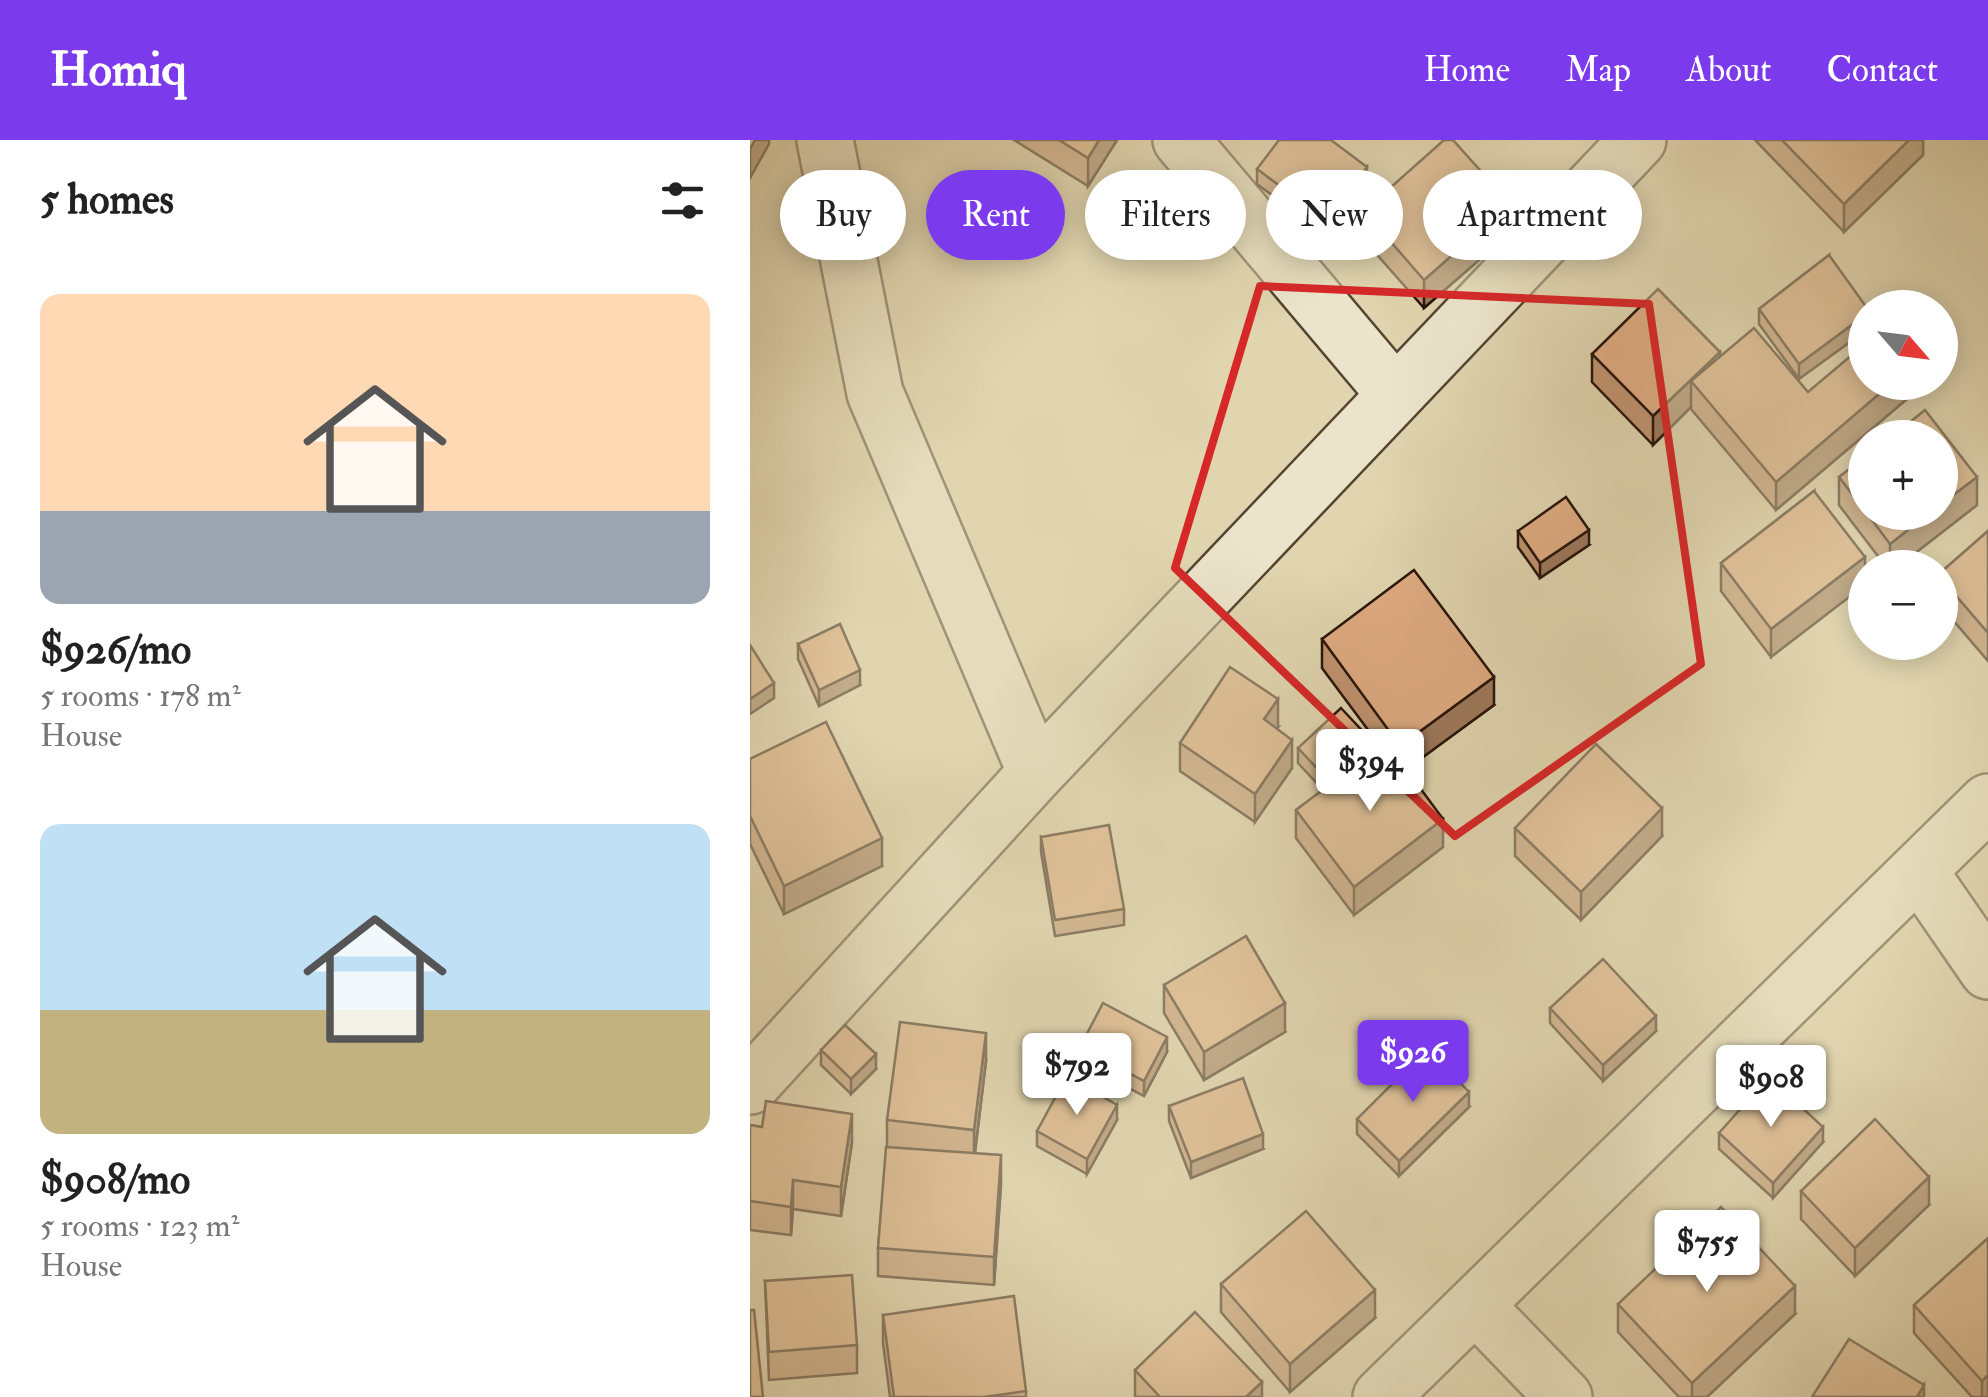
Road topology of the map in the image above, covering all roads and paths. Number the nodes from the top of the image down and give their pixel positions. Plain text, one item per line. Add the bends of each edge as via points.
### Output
1 (825, 140) edge
2 (1181, 140) edge
3 (1638, 140) edge
4 (1395, 394) junction
5 (1036, 773) junction
6 (1988, 802) edge
7 (1919, 870) junction
8 (1988, 972) edge
9 (750, 1086) edge
10 (1477, 1307) junction
11 (1381, 1397) edge
12 (1564, 1397) edge

1 - 5 street via 875,393
2 - 4 street
3 - 4 street
4 - 5 street
5 - 9 street
6 - 7 street
7 - 8 street
7 - 10 street
10 - 11 street
10 - 12 street

